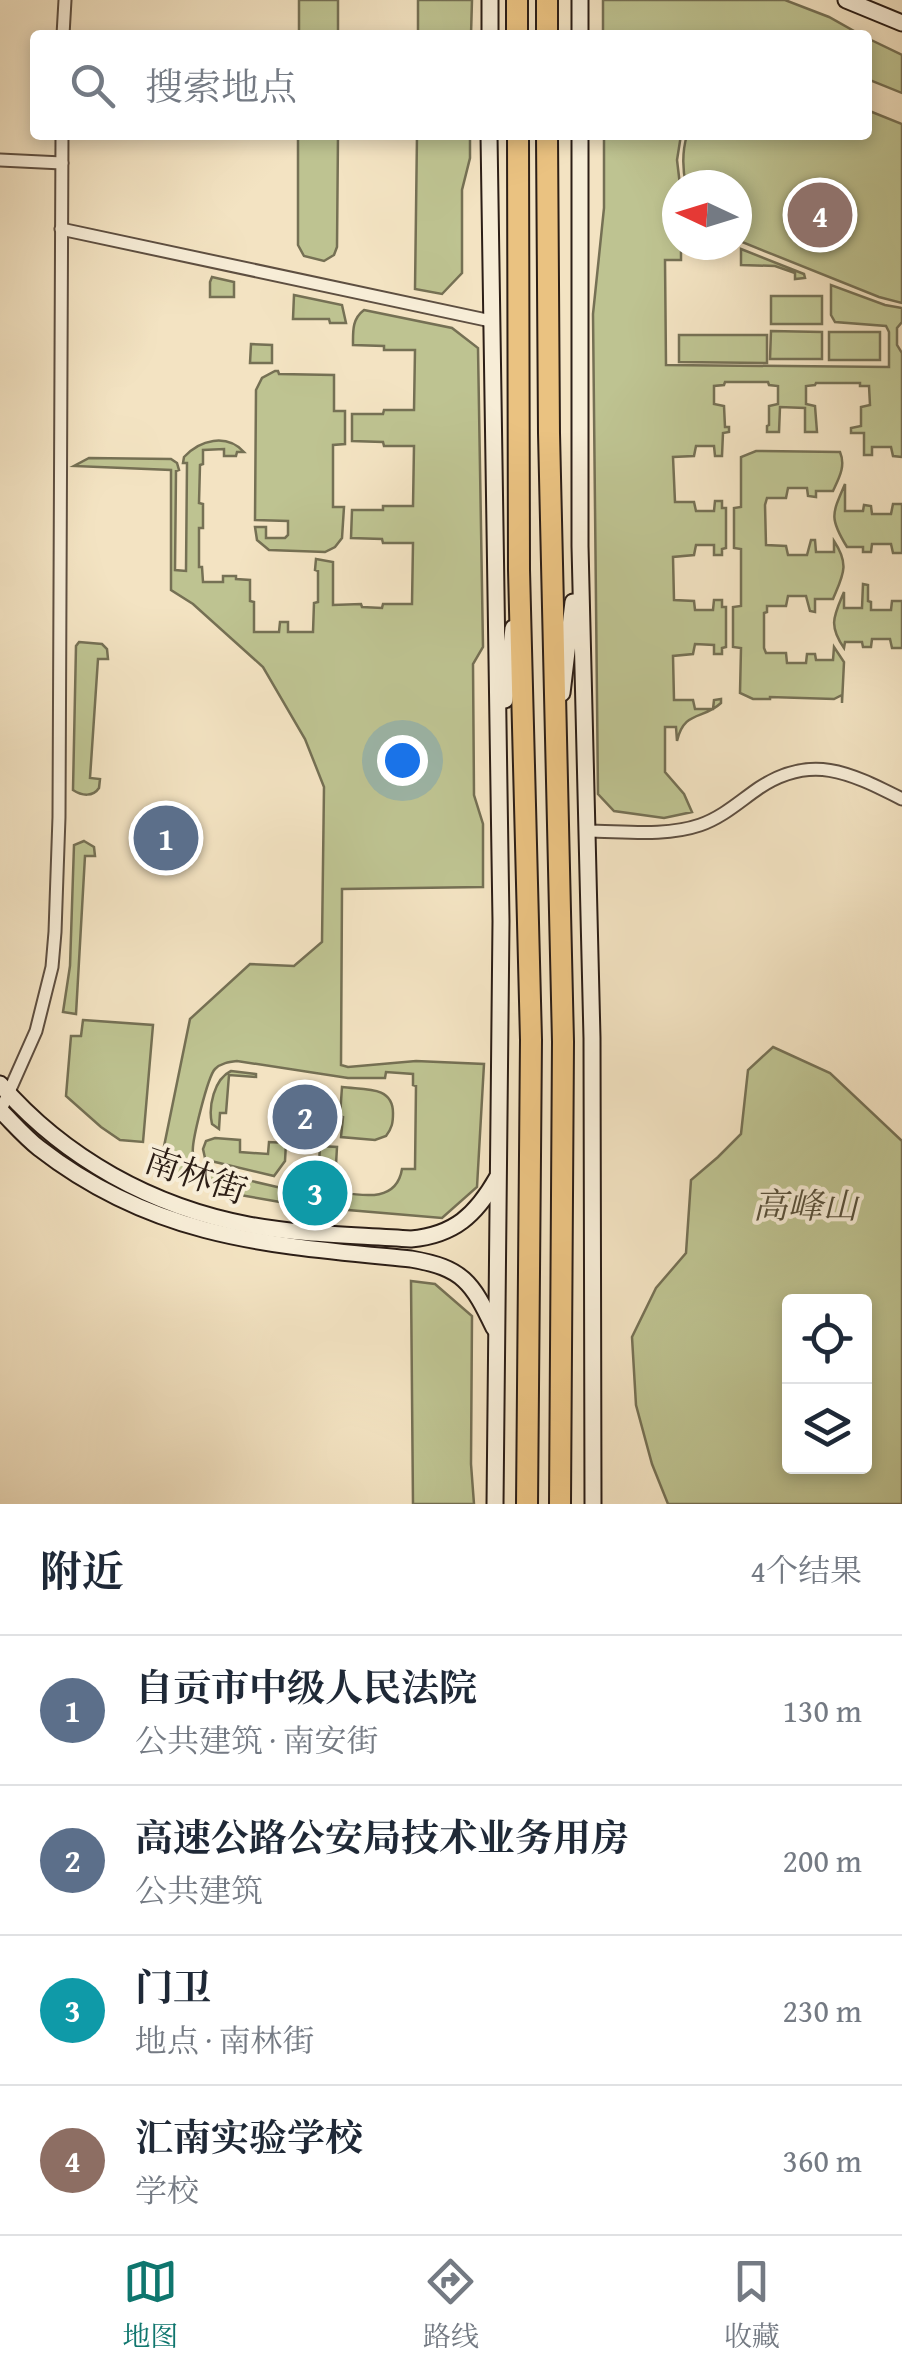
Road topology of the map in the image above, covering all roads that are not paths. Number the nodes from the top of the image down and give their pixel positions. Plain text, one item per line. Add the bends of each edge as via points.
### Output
1 (65, 0) edge
2 (490, 0) edge
3 (517, 0) edge
4 (547, 0) edge
5 (580, 0) edge
6 (846, 0) edge
7 (902, 23) edge
8 (63, 30) edge
9 (490, 30) edge
10 (517, 30) edge
11 (547, 30) edge
12 (580, 30) edge
13 (62, 140) edge
14 (489, 140) edge
15 (518, 140) edge
16 (548, 140) edge
17 (580, 140) edge
18 (0, 160) edge
19 (62, 164) junction
20 (61, 229) junction
21 (491, 322) junction
22 (580, 546) junction
23 (520, 570) junction
24 (555, 752) junction
25 (498, 761) junction
26 (902, 799) edge
27 (586, 831) junction
28 (4, 1089) edge
29 (0, 1111) edge
30 (499, 1175) junction
31 (496, 1331) junction
32 (495, 1504) edge
33 (526, 1504) edge
34 (560, 1504) edge
35 (593, 1504) edge

1 - 8 street
2 - 9 street
3 - 10 highway
4 - 11 highway
5 - 12 street
6 - 7 street
13 - 19 street
14 - 21 street
15 - 23 highway
16 - 24 highway
17 - 22 street
18 - 19 street
19 - 20 street
20 - 21 street
20 - 28 street via 55,932 36,1031
21 - 25 street
22 - 24 street
22 - 27 street
23 - 25 street
23 - 33 highway via 531,1040
24 - 34 highway via 563,1042
25 - 30 street
26 - 27 street via 842,772 808,769 777,778 722,815 686,829
27 - 35 street
28 - 29 street
28 - 30 street, 南林街 via 50,1136 106,1172 164,1201 254,1226 432,1237 470,1215
29 - 31 street via 37,1147 98,1188 182,1225 293,1248 435,1263 463,1277
30 - 31 street
31 - 32 street

